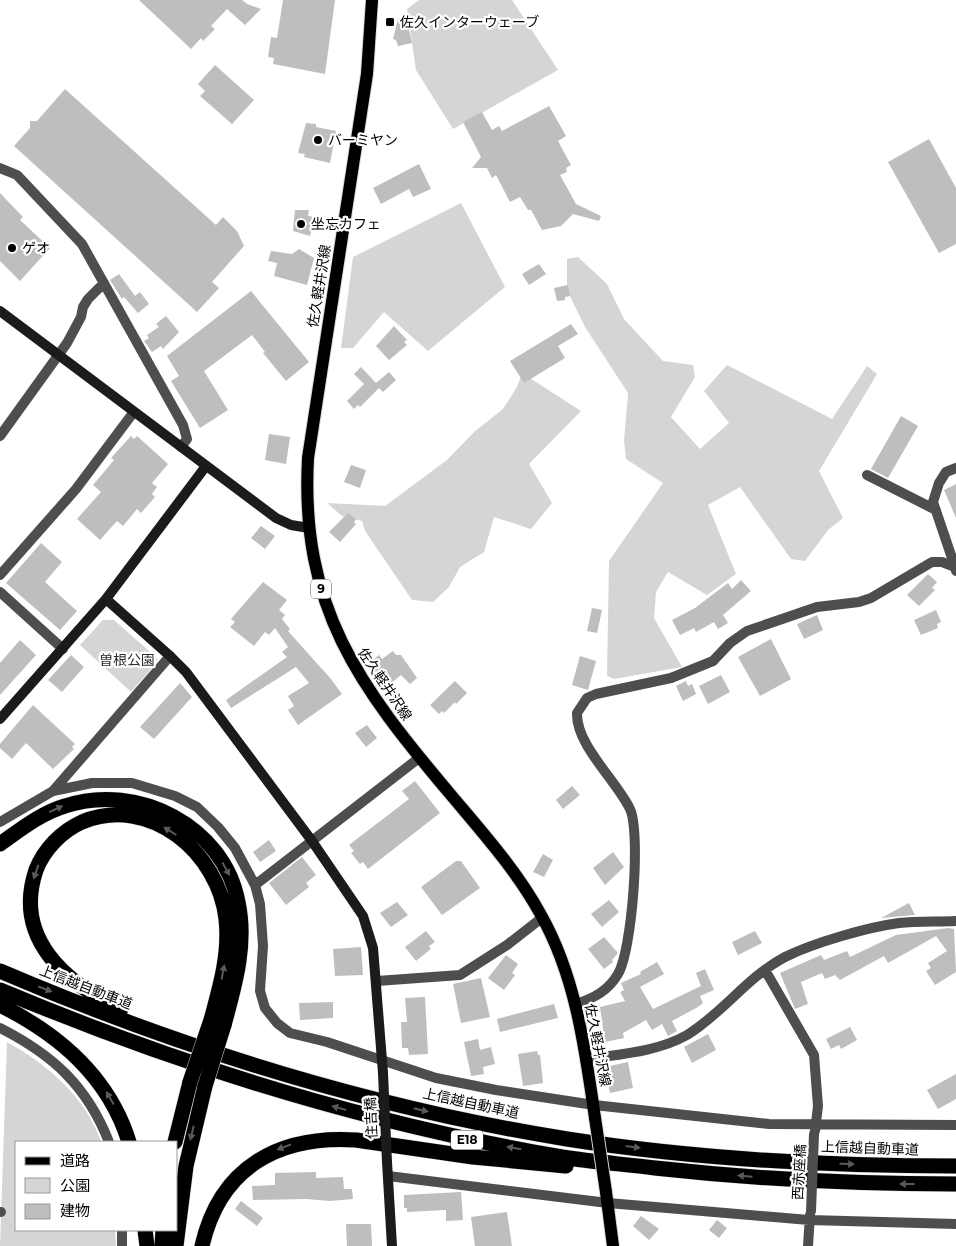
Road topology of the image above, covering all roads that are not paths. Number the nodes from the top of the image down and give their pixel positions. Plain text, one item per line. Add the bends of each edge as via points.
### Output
1 (372, 0) edge
2 (0, 168) edge
3 (104, 283) junction
4 (0, 311) edge
5 (58, 356) junction
6 (133, 413) junction
7 (0, 436) edge
8 (181, 447) junction
9 (206, 466) junction
10 (956, 468) edge
11 (867, 475) dead end
12 (936, 510) junction
13 (309, 528) junction
14 (953, 546) edge
15 (955, 569) edge
16 (0, 575) edge
17 (0, 592) edge
18 (106, 599) junction
19 (63, 649) junction
20 (170, 656) junction
21 (0, 720) edge
22 (420, 758) junction
23 (53, 791) junction
24 (0, 821) edge
25 (312, 840) junction
26 (0, 844) edge
27 (255, 885) junction
28 (543, 917) junction
29 (956, 921) edge
30 (0, 970) edge
31 (766, 970) junction
32 (377, 981) junction
33 (0, 990) edge
34 (576, 1004) junction
35 (0, 1005) edge
36 (217, 1022) junction
37 (0, 1028) edge
38 (587, 1058) junction
39 (383, 1062) junction
40 (198, 1084) junction
41 (374, 1098) junction
42 (594, 1105) junction
43 (956, 1125) edge
44 (815, 1130) junction
45 (108, 1141) edge
46 (129, 1141) edge
47 (176, 1141) edge
48 (956, 1166) edge
49 (680, 1170) junction
50 (388, 1176) junction
51 (956, 1184) edge
52 (607, 1197) junction
53 (810, 1216) junction
54 (956, 1224) edge
55 (178, 1230) edge
56 (122, 1231) edge
57 (145, 1231) edge
58 (163, 1231) edge
59 (178, 1231) edge
60 (122, 1246) edge
61 (147, 1246) edge
62 (162, 1246) edge
63 (176, 1246) edge
64 (202, 1246) edge
65 (392, 1246) edge
66 (613, 1246) edge
67 (808, 1246) edge

1 - 13 main road, 佐久軽井沢線 / 9 via 367,74 308,458
2 - 3 street via 17,175 82,244
3 - 5 street via 88,298 76,328
3 - 8 street via 183,424 187,439
4 - 5 street
5 - 6 street
5 - 7 street
6 - 8 street
6 - 16 street via 76,489
8 - 9 street
9 - 13 street via 276,518
9 - 18 street
10 - 12 street via 946,472 939,482 933,502
11 - 12 street
12 - 14 street
13 - 22 main road, 佐久軽井沢線 / 9 via 324,599 344,648 376,702
14 - 15 street
15 - 34 street via 942,562 932,562 871,598 817,607 784,617 747,631 713,661 671,678 596,694 580,706 577,713 579,730 629,808 636,842 624,961 619,973 604,990
17 - 19 street
18 - 19 street
18 - 20 street, 住吉橋
19 - 21 street
20 - 23 street
20 - 25 street, 住吉橋 via 186,672
22 - 25 street
22 - 28 main road, 佐久軽井沢線 / 9 via 500,852
23 - 24 street
23 - 27 street via 92,783 132,783 175,796 197,807 218,826 235,848
25 - 27 street
25 - 32 street, 住吉橋 via 363,916 373,948
26 -> 36 highway via 64,806 106,798 126,799 163,810 192,829 222,862 234,885 238,902 242,937 240,954
27 - 39 street via 263,946 260,991 265,1008 290,1033
28 - 32 street via 508,945 460,975
28 - 34 main road, 佐久軽井沢線 / 9 via 562,959
29 - 31 street via 898,923 870,929 786,957
30 -> 41 highway, 上信越自動車道 / E18 via 187,1042
31 - 38 street via 749,980 687,1035 661,1046
31 - 44 street, 西赤座橋 via 814,1055 818,1106
32 - 39 street, 住吉橋
49 -> 33 highway, E18 via 565,1158 373,1118 181,1059
34 - 38 main road, 佐久軽井沢線 / 9
46 -> 35 highway via 111,1099 90,1070 44,1030
36 - 40 highway, bridge
36 -> 41 highway via 226,920 216,882 207,865 174,833 137,816 110,815 69,829 38,865 30,894 36,935 61,970 90,992 138,1017
37 - 45 street via 42,1053 71,1078 95,1110
38 - 42 main road, 佐久軽井沢線 / 9
39 - 42 street via 470,1085
39 - 50 street, 住吉橋, bridge
40 - 47 highway
40 -> 55 highway
41 -> 48 highway, 上信越自動車道 / E18 via 559,1138 670,1151 788,1162
42 - 44 street
42 - 52 main road, 佐久軽井沢線 / 9, bridge
43 - 44 street
44 - 53 street, 西赤座橋, bridge
51 -> 49 highway, E18 via 788,1180
49 -> 64 highway via 555,1166 337,1139 297,1143 262,1158 233,1182 213,1214
50 - 52 street
50 - 65 street, 住吉橋
52 - 53 street
52 - 66 main road, 佐久軽井沢線 / 9
53 - 54 street
53 - 67 street, 西赤座橋
56 - 60 street
57 - 61 highway
58 - 62 highway
59 -> 63 highway

